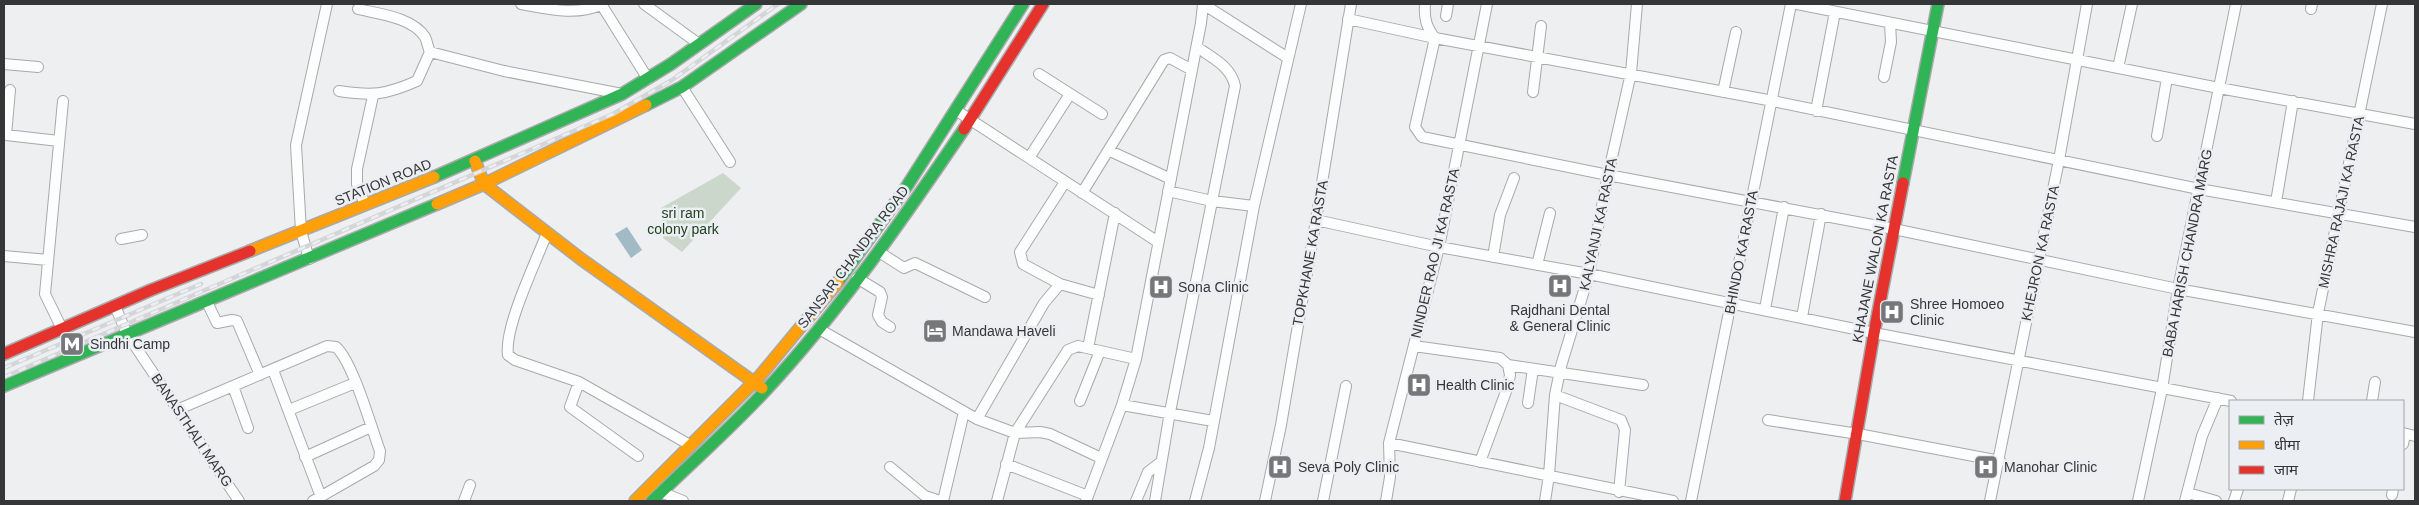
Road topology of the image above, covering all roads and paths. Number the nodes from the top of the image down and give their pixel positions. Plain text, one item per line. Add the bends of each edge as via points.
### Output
1 (327, 4) edge
2 (521, 4) edge
3 (601, 4) edge
4 (644, 4) edge
5 (735, 4) edge
6 (756, 4) edge
7 (801, 4) edge
8 (1023, 4) edge
9 (1027, 4) edge
10 (1203, 4) edge
11 (1351, 4) edge
12 (1425, 4) edge
13 (1448, 4) edge
14 (1487, 4) edge
15 (1637, 4) edge
16 (1791, 4) edge
17 (1797, 4) edge
18 (1855, 4) edge
19 (1938, 4) edge
20 (2087, 4) edge
21 (2132, 4) edge
22 (2236, 4) edge
23 (2382, 4) edge
24 (1298, 5) edge
25 (1040, 8) edge
26 (358, 9) dead end
27 (1835, 12) junction
28 (742, 14) junction
29 (1853, 15) junction
30 (1446, 16) dead end
31 (1348, 18) junction
32 (1890, 23) junction
33 (1541, 26) dead end
34 (1932, 31) junction
35 (1736, 32) dead end
36 (1434, 38) junction
37 (699, 44) junction
38 (1478, 46) junction
39 (1196, 47) junction
40 (430, 52) junction
41 (1537, 57) junction
42 (1288, 58) junction
43 (2076, 59) junction
44 (4, 64) edge
45 (38, 67) dead end
46 (2118, 68) junction
47 (1192, 70) junction
48 (1631, 73) junction
49 (1039, 74) dead end
50 (1884, 77) dead end
51 (648, 78) junction
52 (2167, 78) junction
53 (682, 87) junction
54 (2219, 88) junction
55 (10, 90) dead end
56 (339, 92) dead end
57 (1533, 92) dead end
58 (1723, 92) junction
59 (622, 94) junction
60 (1070, 94) junction
61 (373, 96) junction
62 (63, 101) dead end
63 (1773, 101) junction
64 (2293, 101) junction
65 (957, 111) junction
66 (1816, 111) junction
67 (2360, 113) junction
68 (1102, 114) dead end
69 (970, 120) junction
70 (2415, 124) edge
71 (1913, 132) junction
72 (2157, 136) dead end
73 (59, 141) junction
74 (1459, 143) junction
75 (1110, 150) junction
76 (1029, 158) junction
77 (2059, 160) junction
78 (475, 161) junction
79 (730, 162) dead end
80 (1608, 175) junction
81 (1514, 178) dead end
82 (1171, 179) junction
83 (1065, 182) junction
84 (484, 184) junction
85 (2199, 189) junction
86 (1168, 191) junction
87 (1082, 193) junction
88 (1212, 201) junction
89 (1751, 201) junction
90 (2276, 202) junction
91 (365, 205) junction
92 (1254, 206) junction
93 (1784, 207) junction
94 (1550, 212) dead end
95 (2338, 212) junction
96 (1115, 213) junction
97 (1821, 214) junction
98 (1316, 220) junction
99 (2415, 227) edge
100 (1894, 229) junction
101 (301, 231) junction
102 (547, 233) junction
103 (142, 235) dead end
104 (121, 239) dead end
105 (1158, 242) junction
106 (1439, 247) junction
107 (879, 252) junction
108 (4, 256) edge
109 (1492, 257) junction
110 (309, 258) junction
111 (2038, 259) junction
112 (48, 260) junction
113 (1537, 265) junction
114 (1589, 274) junction
115 (857, 278) junction
116 (1060, 284) junction
117 (2178, 288) junction
118 (1099, 295) junction
119 (985, 297) dead end
120 (207, 302) junction
121 (1731, 302) junction
122 (115, 306) junction
123 (1765, 309) junction
124 (2318, 313) junction
125 (1802, 317) junction
126 (890, 327) dead end
127 (62, 329) junction
128 (819, 329) junction
129 (2415, 332) edge
130 (1874, 333) junction
131 (127, 334) junction
132 (1414, 346) junction
133 (1088, 348) junction
134 (1100, 350) junction
135 (12, 355) edge
136 (1136, 359) junction
137 (2018, 359) junction
138 (1508, 365) junction
139 (1533, 369) junction
140 (273, 370) junction
141 (1560, 373) junction
142 (260, 375) junction
143 (579, 382) junction
144 (755, 382) junction
145 (2375, 382) dead end
146 (355, 383) junction
147 (1643, 385) dead end
148 (4, 386) edge
149 (233, 386) junction
150 (1346, 386) dead end
151 (2162, 389) junction
152 (765, 390) junction
153 (1555, 395) junction
154 (2218, 398) junction
155 (2308, 400) edge
156 (2372, 400) edge
157 (1080, 401) dead end
158 (2229, 401) edge
159 (1528, 402) dead end
160 (1122, 404) junction
161 (179, 409) junction
162 (289, 410) junction
163 (964, 412) junction
164 (1170, 412) junction
165 (977, 419) junction
166 (1768, 420) dead end
167 (1213, 421) junction
168 (371, 427) junction
169 (248, 428) dead end
170 (1015, 433) junction
171 (1858, 434) junction
172 (1390, 443) junction
173 (690, 445) junction
174 (638, 456) dead end
175 (305, 457) junction
176 (1101, 458) junction
177 (2000, 461) junction
178 (1161, 462) junction
179 (1480, 462) junction
180 (1006, 464) junction
181 (890, 467) dead end
182 (1549, 475) junction
183 (470, 485) dead end
184 (661, 492) junction
185 (1619, 492) junction
186 (2186, 497) edge
187 (317, 499) edge
188 (1087, 499) edge
189 (239, 501) edge
190 (464, 501) edge
191 (635, 501) edge
192 (652, 501) edge
193 (683, 501) edge
194 (942, 501) edge
195 (997, 501) edge
196 (1136, 501) edge
197 (1155, 501) edge
198 (1195, 501) edge
199 (1265, 501) edge
200 (1323, 501) edge
201 (1386, 501) edge
202 (1545, 501) edge
203 (1673, 501) edge
204 (1692, 501) edge
205 (1845, 501) edge
206 (1990, 501) edge
207 (2138, 501) edge
208 (2216, 501) edge

1 - 101 street via 296,145
2 - 3 street via 567,12 588,11
3 - 51 street
4 - 37 street
5 - 28 street
6 - 28 street, STATION ROAD
7 - 53 street
8 - 65 street, SANSAR CHANDRA ROAD
9 - 25 street
10 - 39 street
10 - 42 street
11 - 31 street, TOPKHANE KA RASTA
12 - 36 street via 1424,16
13 - 30 street
14 - 38 street, NINDER RAO JI KA RASTA
15 - 48 street, KALYANJI KA RASTA
16 - 63 street, BHINDO KA RASTA
17 - 27 street
18 - 29 street
19 - 34 street, KHAJANE WALON KA RASTA
20 - 43 street, KHEJRON KA RASTA
21 - 46 street
22 - 54 street, BABA HARISH CHANDRA MARG
23 - 67 street, MISHRA RAJAJI KA RASTA
24 - 42 street
25 - 69 street, SANSAR CHANDRA ROAD
26 - 40 street via 403,20 424,36
27 - 29 street
27 - 66 street
28 - 37 street, STATION ROAD
29 - 32 street
31 - 36 street
31 - 98 street, TOPKHANE KA RASTA
32 - 34 street
32 - 50 street via 1891,42
33 - 41 street
34 - 43 street
34 - 71 street, KHAJANE WALON KA RASTA
35 - 58 street
36 - 38 street
36 - 74 street via 1414,127 1422,137
37 - 51 street, STATION ROAD
38 - 41 street
38 - 74 street, NINDER RAO JI KA RASTA
39 - 47 street
39 - 88 street via 1228,69 1235,86
40 - 59 street via 504,71
40 - 61 street via 417,81
41 - 48 street
41 - 57 street
42 - 92 street
43 - 46 street
43 - 77 street, KHEJRON KA RASTA
44 - 45 street
46 - 52 street
47 - 75 street via 1170,58 1164,60
47 - 82 street
48 - 58 street
48 - 80 street, KALYANJI KA RASTA
49 - 60 street
51 - 59 street, STATION ROAD
52 - 54 street
52 - 72 street
53 - 79 street
53 - 84 street
54 - 64 street
54 - 85 street, BABA HARISH CHANDRA MARG
55 - 73 street via 6,135
56 - 61 street
58 - 63 street
59 - 78 street, STATION ROAD
60 - 68 street
60 - 76 street
61 - 91 street via 357,169
62 - 73 street
63 - 66 street
63 - 89 street, BHINDO KA RASTA
64 - 67 street
64 - 90 street
65 - 69 street
65 - 144 street, SANSAR CHANDRA ROAD via 812,315
66 - 71 street
67 - 70 street
67 - 95 street, MISHRA RAJAJI KA RASTA
69 - 76 street
69 - 107 street, SANSAR CHANDRA ROAD
71 - 77 street
71 - 100 street, KHAJANE WALON KA RASTA
73 - 112 street
74 - 80 street
74 - 106 street, NINDER RAO JI KA RASTA
75 - 82 street
75 - 87 street
76 - 83 street
77 - 85 street
77 - 111 street, KHEJRON KA RASTA
78 - 84 street
78 - 91 street, STATION ROAD
80 - 89 street
80 - 114 street, KALYANJI KA RASTA
81 - 109 street via 1500,214
82 - 86 street
83 - 87 street
83 - 116 street via 1020,252 1023,264
84 - 102 street
84 - 110 street
85 - 90 street
85 - 117 street, BABA HARISH CHANDRA MARG
86 - 88 street
86 - 105 street
87 - 96 street
88 - 92 street
88 - 164 street
89 - 93 street
89 - 121 street, BHINDO KA RASTA
90 - 95 street
91 - 101 street, STATION ROAD
92 - 167 street
93 - 97 street
93 - 123 street
94 - 113 street
95 - 99 street
95 - 124 street, MISHRA RAJAJI KA RASTA
96 - 105 street
96 - 118 street
97 - 100 street
97 - 125 street
98 - 106 street
98 - 199 street, TOPKHANE KA RASTA
100 - 111 street
100 - 130 street, KHAJANE WALON KA RASTA
101 - 110 street
101 - 122 street, STATION ROAD
102 - 143 street via 517,311 507,346 508,355
102 - 144 street
103 - 104 street
105 - 136 street
106 - 109 street
106 - 132 street, NINDER RAO JI KA RASTA
107 - 115 street, SANSAR CHANDRA ROAD
107 - 119 street via 904,268 915,263
108 - 112 street
109 - 113 street
110 - 120 street
111 - 117 street
111 - 137 street, KHEJRON KA RASTA
112 - 127 street via 45,294
113 - 114 street
114 - 121 street
114 - 141 street, KALYANJI KA RASTA
115 - 126 street via 880,292 878,314
115 - 128 street, SANSAR CHANDRA ROAD
116 - 118 street
116 - 165 street via 1044,303
117 - 124 street
117 - 151 street, BABA HARISH CHANDRA MARG
118 - 133 street
120 - 131 street
120 - 142 street via 217,323 237,321
121 - 123 street
121 - 204 street, BHINDO KA RASTA
122 - 127 street, STATION ROAD
122 - 131 street, BANASTHALI MARG
123 - 125 street
124 - 129 street
124 - 155 street, MISHRA RAJAJI KA RASTA
125 - 130 street
127 - 135 street, STATION ROAD
128 - 152 street, SANSAR CHANDRA ROAD
128 - 163 street
130 - 137 street
130 - 171 street, KHAJANE WALON KA RASTA
131 - 148 street
131 - 161 street, BANASTHALI MARG
132 - 138 street via 1500,358
132 - 172 street, NINDER RAO JI KA RASTA
133 - 134 street
133 - 170 street via 1078,346 1068,350
134 - 136 street
134 - 157 street
136 - 160 street
137 - 151 street
137 - 177 street, KHEJRON KA RASTA
138 - 139 street
138 - 179 street via 1508,386
139 - 141 street
139 - 159 street
140 - 142 street
140 - 146 street via 327,346 336,347 342,352
140 - 162 street
141 - 147 street
141 - 153 street, KALYANJI KA RASTA
142 - 149 street
143 - 173 street
143 - 174 street via 570,407
144 - 152 street
144 - 173 street, SANSAR CHANDRA ROAD
145 - 156 street
146 - 162 street
146 - 168 street
149 - 161 street
149 - 169 street
150 - 200 street
151 - 154 street
151 - 207 street, BABA HARISH CHANDRA MARG
152 - 184 street, SANSAR CHANDRA ROAD
153 - 182 street, KALYANJI KA RASTA
153 - 185 street via 1621,420 1625,430
154 - 158 street
154 - 186 street via 2202,436
160 - 164 street
160 - 176 street
161 - 189 street, BANASTHALI MARG
162 - 175 street
163 - 165 street
163 - 194 street
164 - 167 street
164 - 178 street
165 - 170 street
166 - 171 street
167 - 198 street
168 - 175 street
168 - 187 street via 380,451 379,460
170 - 176 street via 1050,434
170 - 180 street
171 - 177 street
171 - 205 street, KHAJANE WALON KA RASTA
172 - 179 street
172 - 201 street, NINDER RAO JI KA RASTA
173 - 191 street, SANSAR CHANDRA ROAD
175 - 187 street
176 - 188 street
177 - 206 street, KHEJRON KA RASTA
178 - 196 street via 1148,472
178 - 197 street
179 - 182 street
180 - 188 street
180 - 195 street
181 - 194 street via 925,496
182 - 185 street
182 - 202 street, KALYANJI KA RASTA
183 - 190 street
184 - 192 street, SANSAR CHANDRA ROAD
184 - 193 street
185 - 203 street
186 - 208 street

